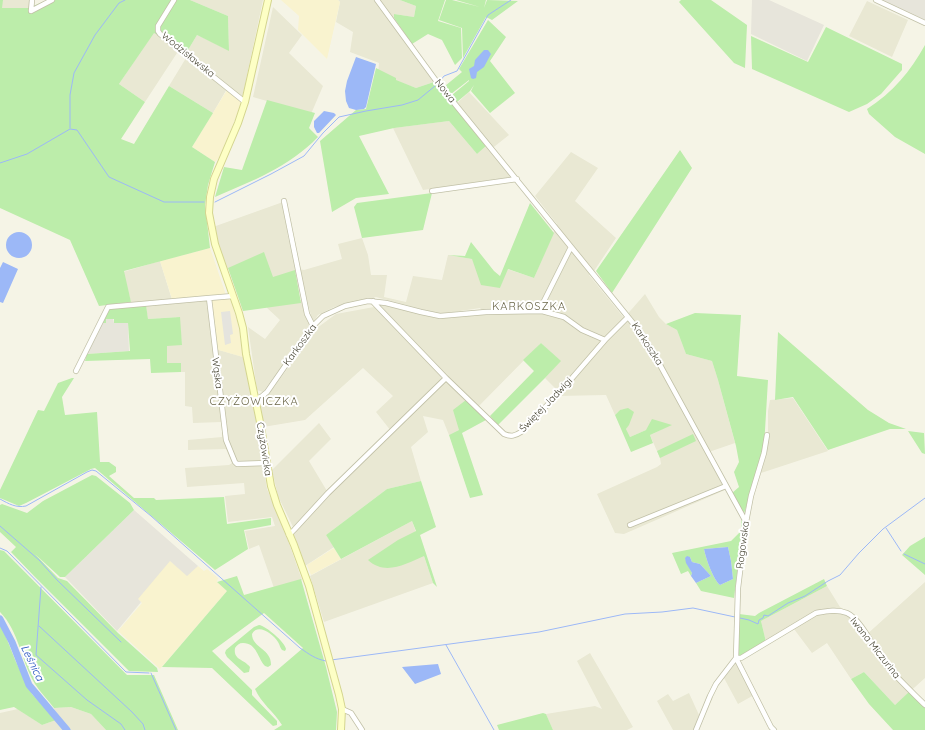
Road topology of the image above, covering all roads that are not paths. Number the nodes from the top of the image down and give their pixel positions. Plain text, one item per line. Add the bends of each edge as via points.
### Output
1 (32, 0) edge
2 (52, 0) edge
3 (174, 0) edge
4 (268, 0) edge
5 (377, 0) edge
6 (876, 0) edge
7 (925, 23) edge
8 (245, 102) junction
9 (517, 179) junction
10 (432, 191) dead end
11 (284, 201) dead end
12 (571, 247) junction
13 (233, 296) junction
14 (209, 298) junction
15 (373, 301) junction
16 (539, 312) junction
17 (628, 317) junction
18 (313, 326) junction
19 (605, 340) junction
20 (76, 371) dead end
21 (446, 378) junction
22 (255, 399) junction
23 (767, 435) dead end
24 (266, 463) junction
25 (726, 486) junction
26 (746, 522) junction
27 (630, 524) dead end
28 (289, 534) junction
29 (736, 658) junction
30 (925, 705) edge
31 (342, 709) junction
32 (341, 730) edge
33 (362, 730) edge
34 (696, 730) edge
35 (774, 730) edge

1 - 2 street via 30,11
3 - 8 street, Wodzisławska via 158,26 160,34
4 - 8 street
5 - 9 street, Nowa via 437,82
6 - 7 street
8 - 13 street, Czyżowicka via 214,179 210,196 209,213 215,244
9 - 10 street
9 - 12 street, Nowa
11 - 18 street via 307,314
12 - 16 street
12 - 17 street, Nowa
13 - 14 street
13 - 22 street, Czyżowicka via 243,328
14 - 20 street via 108,306
14 - 24 street, Wąska via 226,440 237,464
15 - 16 street, Karkoszka via 440,316 486,312
15 - 18 street, Karkoszka via 334,310
15 - 21 street, Świętej Jadwigi
16 - 19 street, Karkoszka via 564,317 582,330
17 - 19 street, Karkoszka
17 - 25 street, Karkoszka via 654,354
18 - 22 street, Karkoszka via 267,392
19 - 21 street, Świętej Jadwigi via 560,392 515,435 504,434
21 - 28 street
22 - 24 street, Czyżowicka
23 - 26 street, Rogowska
24 - 28 street, Czyżowicka via 271,486
25 - 26 street, Karkoszka
25 - 27 street
26 - 29 street, Rogowska via 738,588
28 - 31 street, Czyżowicka via 309,586
29 - 30 street, Iwana Miczurina via 741,658 816,613 840,611 848,614 858,624 886,664
29 - 34 street via 716,684
29 - 35 street, Rogowska
31 - 32 street, Czyżowicka
31 - 33 street via 351,713

